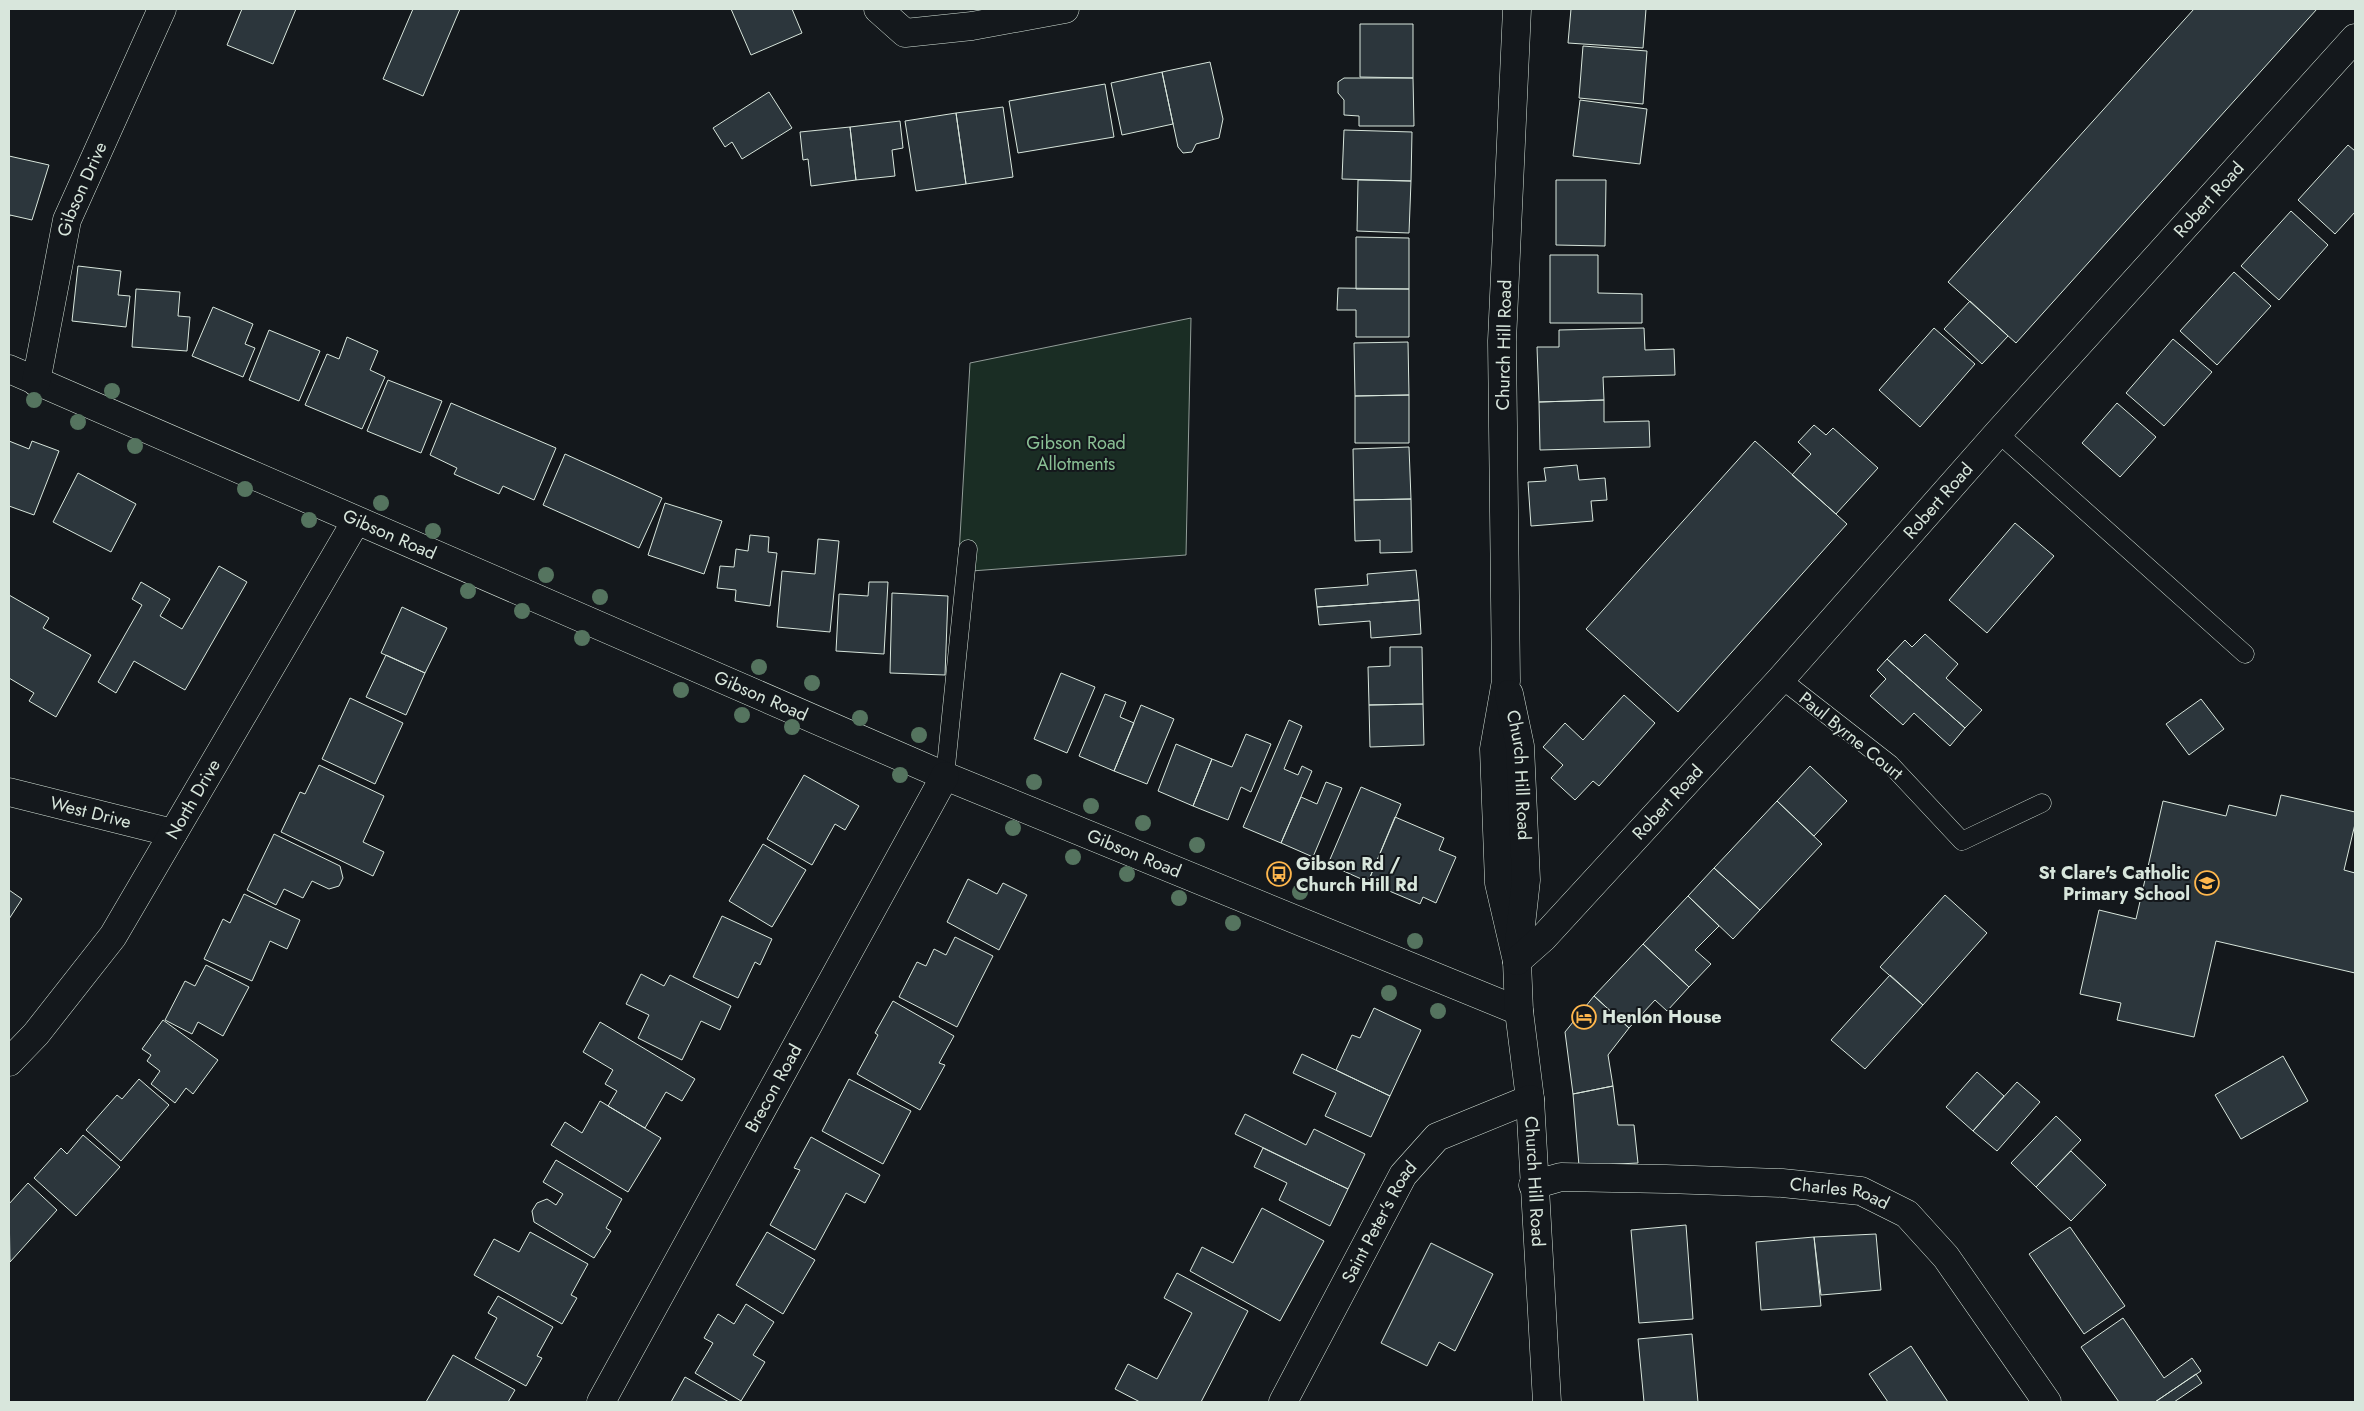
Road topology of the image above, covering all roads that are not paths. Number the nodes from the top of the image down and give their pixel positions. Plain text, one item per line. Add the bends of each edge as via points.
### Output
1 (162, 9) edge
2 (878, 9) edge
3 (1066, 9) edge
4 (1517, 9) edge
5 (2355, 38) edge
6 (9, 369) edge
7 (36, 382) junction
8 (1998, 433) junction
9 (356, 522) junction
10 (968, 549) dead end
11 (2245, 654) dead end
12 (1781, 679) junction
13 (945, 776) junction
14 (9, 792) edge
15 (2042, 803) dead end
16 (173, 833) junction
17 (1517, 961) junction
18 (1520, 1011) junction
19 (9, 1062) edge
20 (1530, 1099) junction
21 (1533, 1185) junction
22 (601, 1402) edge
23 (1283, 1402) edge
24 (1547, 1402) edge
25 (2046, 1402) edge

1 - 7 street, Gibson Drive via 67,220
2 - 3 street via 905,33 972,26
4 - 17 street, Church Hill Road via 1502,341 1506,681 1494,749 1500,883
5 - 8 street, Robert Road
6 - 7 street, Gibson Road
7 - 9 street, Gibson Road
8 - 11 lane
8 - 12 street, Robert Road
9 - 13 street, Gibson Road
9 - 16 street, North Drive
10 - 13 lane
12 - 15 lane, Paul Byrne Court via 1890,764 1962,841
12 - 17 street, Robert Road via 1543,938
13 - 18 street, Gibson Road
13 - 22 street, Brecon Road
14 - 16 street, West Drive
16 - 19 street, North Drive via 113,936 36,1034
17 - 18 street, Church Hill Road
18 - 20 street, Church Hill Road
20 - 21 street, Church Hill Road
20 - 23 street, Saint Peter's Road via 1437,1137 1403,1175
21 - 24 street, Church Hill Road
21 - 25 street, Charles Road via 1561,1177 1782,1183 1862,1190 1907,1214 1946,1257

